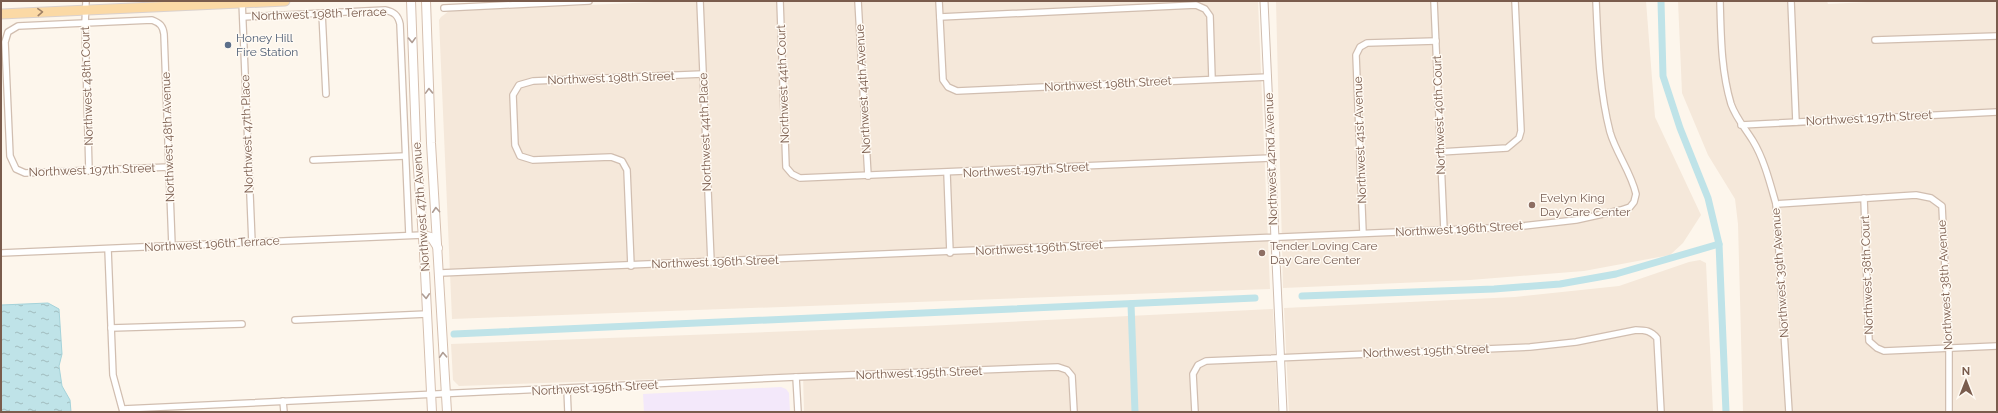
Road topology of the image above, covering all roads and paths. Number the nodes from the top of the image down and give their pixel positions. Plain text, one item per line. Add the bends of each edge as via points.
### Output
1 (285, 1) edge
2 (411, 1) edge
3 (426, 1) edge
4 (589, 1) edge
5 (700, 1) edge
6 (780, 1) edge
7 (858, 1) edge
8 (939, 1) edge
9 (1264, 1) edge
10 (1434, 1) edge
11 (1515, 1) edge
12 (1596, 1) edge
13 (1720, 1) edge
14 (1791, 1) edge
15 (242, 2) edge
16 (86, 5) edge
17 (444, 8) dead end
18 (322, 13) junction
19 (1, 14) edge
20 (395, 14) joint
21 (243, 17) junction
22 (940, 17) junction
23 (85, 24) junction
24 (1997, 36) edge
25 (1875, 40) dead end
26 (1436, 41) junction
27 (702, 74) junction
28 (1268, 77) junction
29 (1212, 79) junction
30 (326, 94) dead end
31 (1997, 112) edge
32 (1796, 122) junction
33 (1741, 125) junction
34 (1440, 152) junction
35 (406, 156) junction
36 (1271, 158) junction
37 (313, 160) dead end
38 (169, 167) junction
39 (786, 167) joint
40 (89, 171) junction
41 (947, 173) junction
42 (868, 176) junction
43 (1864, 198) junction
44 (1776, 204) junction
45 (1444, 230) junction
46 (1363, 233) junction
47 (409, 235) junction
48 (423, 235) junction
49 (1274, 238) junction
50 (252, 242) junction
51 (172, 246) junction
52 (108, 249) junction
53 (438, 249) junction
54 (1, 253) edge
55 (950, 253) junction
56 (711, 262) junction
57 (631, 266) junction
58 (440, 273) junction
59 (427, 314) junction
60 (295, 320) dead end
61 (242, 324) dead end
62 (111, 328) junction
63 (1997, 346) edge
64 (1948, 349) junction
65 (1280, 357) junction
66 (796, 377) junction
67 (567, 389) junction
68 (445, 394) junction
69 (431, 395) junction
70 (283, 401) junction
71 (202, 405) junction
72 (123, 410) edge
73 (202, 412) edge
74 (284, 412) edge
75 (432, 412) edge
76 (447, 412) edge
77 (568, 412) edge
78 (798, 412) edge
79 (1074, 412) edge
80 (1195, 412) edge
81 (1283, 412) edge
82 (1661, 412) edge
83 (1789, 412) edge
84 (1949, 412) edge

1 - 15 main road
2 -> 48 main road, Northwest 47th Avenue
53 -> 3 main road, Northwest 47th Avenue
4 - 17 street
5 - 27 street, Northwest 44th Place
6 - 39 street, Northwest 44th Court
7 - 42 street, Northwest 44th Avenue
8 - 22 street
9 - 28 street, Northwest 42nd Avenue
10 - 26 street, Northwest 40th Court
11 - 34 street via 1519,138 1515,144 1507,148
12 - 45 street, Northwest 196th Street via 1603,99 1611,133 1634,186 1634,202 1622,210 1576,220 1514,227
13 - 33 street, Northwest 39th Avenue via 1723,75
14 - 32 street
15 - 16 main road
15 - 21 street, Northwest 47th Place
19 -> 16 main road
16 - 23 street, Northwest 48th Court
18 - 20 street, Northwest 198th Terrace via 385,10
18 - 21 street, Northwest 198th Terrace
18 - 30 street
20 - 35 street, Northwest 47th Avenue via 400,24
21 - 50 street, Northwest 47th Place
22 - 29 street, Northwest 198th Street via 943,80 948,87 957,91
22 - 29 street via 1196,5 1205,9 1210,16
23 - 38 street, Northwest 48th Avenue via 152,20 163,28
23 - 40 street, Northwest 48th Court
23 - 40 street, Northwest 197th Street via 18,26 8,32 5,42 10,156 16,169 25,173
24 - 25 street
26 - 34 street, Northwest 40th Court
26 - 46 street, Northwest 41st Avenue via 1367,43 1356,55
27 - 56 street, Northwest 44th Place
27 - 57 street, Northwest 198th Street via 533,81 519,85 513,95 515,145 520,156 533,160 611,157 622,161 627,170
28 - 29 street, Northwest 198th Street
28 - 36 street, Northwest 42nd Avenue
31 - 32 street, Northwest 197th Street
32 - 33 street, Northwest 197th Street
33 - 44 street, Northwest 39th Avenue via 1753,142
34 - 45 street, Northwest 40th Court
35 - 37 street
35 - 47 street, Northwest 47th Avenue
36 - 41 street, Northwest 197th Street
36 - 49 street, Northwest 42nd Avenue
38 - 40 street, Northwest 197th Street
38 - 51 street, Northwest 48th Avenue
39 - 42 street, Northwest 197th Street via 800,178
41 - 42 street, Northwest 197th Street
41 - 55 street
43 - 44 street
43 - 64 street, Northwest 38th Avenue via 1916,195 1931,198 1942,206
43 - 64 street, Northwest 38th Court via 1869,341 1884,351
44 - 83 street, Northwest 39th Avenue
45 - 46 street, Northwest 196th Street
46 - 49 street, Northwest 196th Street
47 - 48 street, Northwest 196th Terrace
47 - 50 street, Northwest 196th Terrace
48 - 53 main road via 431,238
48 -> 59 main road, Northwest 47th Avenue
49 - 55 street, Northwest 196th Street
49 - 65 street, Northwest 42nd Avenue
50 - 51 street, Northwest 196th Terrace
51 - 52 street, Northwest 196th Terrace
52 - 54 street, Northwest 196th Terrace
52 - 62 street
53 - 58 main road, Northwest 47th Avenue
55 - 56 street, Northwest 196th Street
56 - 57 street, Northwest 196th Street
57 - 58 street, Northwest 196th Street
68 -> 58 main road, Northwest 47th Avenue
59 - 60 street
59 - 69 main road, Northwest 47th Avenue
61 - 62 street
62 - 72 street via 113,375
63 - 64 street
64 - 84 street, Northwest 38th Avenue
65 - 80 street, Northwest 195th Street via 1206,361 1198,365 1193,374
65 - 81 street, Northwest 42nd Avenue
65 - 82 street, Northwest 195th Street via 1530,347 1646,330 1653,333 1659,344
66 - 67 street, Northwest 195th Street
66 - 78 street
66 - 79 street, Northwest 195th Street via 1058,368 1067,370 1072,376
67 - 68 street, Northwest 195th Street
67 - 77 street
68 - 69 street, Northwest 195th Street
68 - 76 main road, Northwest 47th Avenue
69 - 70 street, Northwest 195th Street
69 - 75 main road, Northwest 47th Avenue
70 - 71 street, Northwest 195th Street
70 - 74 street
71 - 72 street, Northwest 195th Street
71 - 73 street

